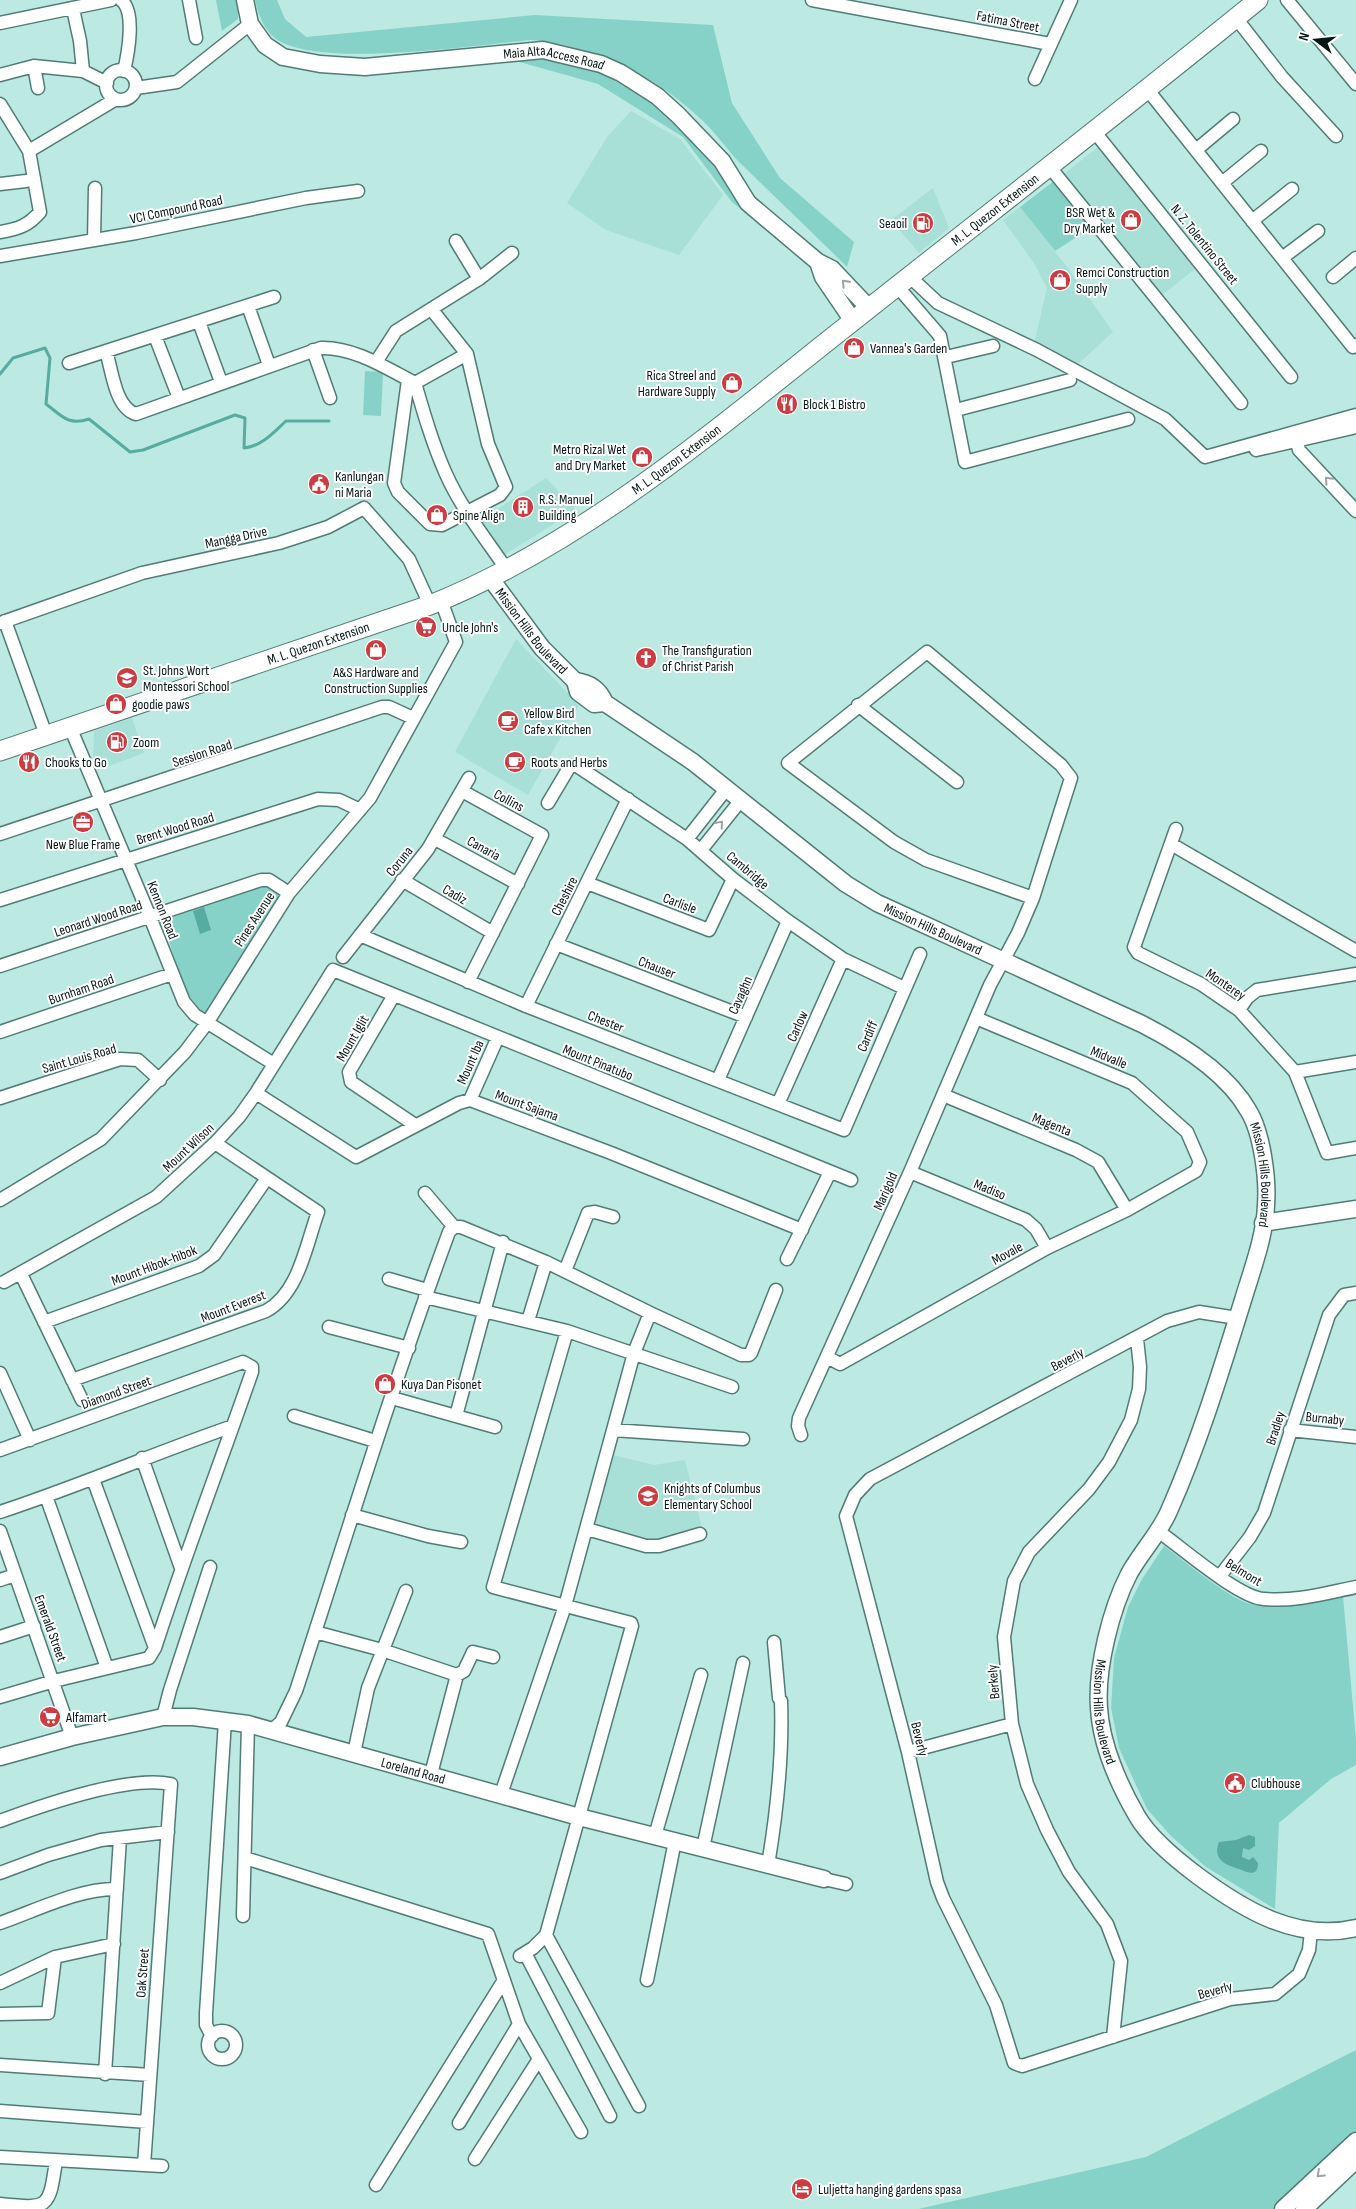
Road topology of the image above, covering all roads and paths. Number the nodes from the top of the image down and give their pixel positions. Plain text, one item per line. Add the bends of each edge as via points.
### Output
1 (111, 0) edge
2 (121, 0) edge
3 (189, 0) edge
4 (246, 0) edge
5 (812, 0) edge
6 (1071, 0) edge
7 (1258, 0) edge
8 (1286, 0) edge
9 (881, 6) edge
10 (73, 9) junction
11 (1236, 18) junction
12 (0, 23) edge
13 (250, 24) junction
14 (196, 38) dead end
15 (1050, 44) junction
16 (34, 66) junction
17 (124, 70) junction
18 (83, 71) junction
19 (0, 75) edge
20 (1035, 79) dead end
21 (106, 83) junction
22 (1356, 84) edge
23 (38, 88) dead end
24 (136, 88) junction
25 (1147, 89) junction
26 (116, 99) junction
27 (0, 104) edge
28 (1233, 119) dead end
29 (1094, 131) junction
30 (1336, 136) dead end
31 (1196, 150) junction
32 (29, 151) junction
33 (1261, 151) dead end
34 (1049, 166) junction
35 (34, 178) junction
36 (0, 184) edge
37 (1222, 184) junction
38 (95, 188) dead end
39 (1292, 188) dead end
40 (358, 191) dead end
41 (1252, 221) junction
42 (1318, 231) dead end
43 (0, 232) edge
44 (94, 240) junction
45 (456, 241) dead end
46 (512, 253) dead end
47 (0, 256) edge
48 (1282, 258) junction
49 (818, 262) junction
50 (1354, 265) edge
51 (1333, 276) dead end
52 (479, 279) junction
53 (903, 281) junction
54 (274, 297) dead end
55 (248, 306) junction
56 (869, 308) junction
57 (432, 310) junction
58 (853, 321) junction
59 (199, 322) junction
60 (155, 336) junction
61 (1356, 345) edge
62 (993, 346) dead end
63 (313, 350) junction
64 (106, 351) junction
65 (467, 354) junction
66 (946, 358) junction
67 (376, 362) junction
68 (69, 364) dead end
69 (269, 365) junction
70 (1291, 377) dead end
71 (1070, 380) dead end
72 (412, 381) junction
73 (221, 382) junction
74 (179, 398) junction
75 (330, 398) dead end
76 (1241, 403) dead end
77 (956, 410) junction
78 (1356, 414) edge
79 (1128, 418) dead end
80 (1356, 427) edge
81 (1296, 442) junction
82 (1242, 446) junction
83 (1356, 511) edge
84 (468, 513) junction
85 (499, 575) junction
86 (436, 603) junction
87 (2, 622) edge
88 (858, 705) junction
89 (413, 718) junction
90 (70, 728) junction
91 (46, 735) junction
92 (0, 751) edge
93 (469, 778) dead end
94 (957, 782) dead end
95 (727, 788) junction
96 (462, 791) junction
97 (628, 799) junction
98 (741, 800) junction
99 (101, 802) junction
100 (548, 802) dead end
101 (360, 810) junction
102 (1176, 829) dead end
103 (0, 834) edge
104 (687, 838) junction
105 (435, 839) junction
106 (1171, 844) junction
107 (701, 850) junction
108 (126, 859) junction
109 (733, 879) junction
110 (402, 880) junction
111 (587, 883) junction
112 (518, 884) junction
113 (289, 893) junction
114 (1033, 898) junction
115 (0, 900) edge
116 (150, 917) junction
117 (788, 921) junction
118 (493, 933) junction
119 (360, 935) junction
120 (556, 944) junction
121 (1356, 951) edge
122 (920, 954) dead end
123 (343, 957) dead end
124 (843, 959) junction
125 (1003, 960) junction
126 (0, 966) edge
127 (333, 970) joint
128 (172, 974) junction
129 (1356, 974) edge
130 (468, 982) junction
131 (904, 988) junction
132 (394, 995) junction
133 (526, 1006) junction
134 (1239, 1010) junction
135 (746, 1018) junction
136 (976, 1018) junction
137 (207, 1023) junction
138 (0, 1032) edge
139 (498, 1037) junction
140 (1356, 1062) edge
141 (274, 1064) junction
142 (1295, 1072) junction
143 (160, 1080) junction
144 (718, 1080) junction
145 (256, 1093) junction
146 (943, 1096) junction
147 (0, 1098) edge
148 (470, 1100) junction
149 (778, 1104) junction
150 (415, 1125) junction
151 (844, 1130) joint
152 (215, 1143) junction
153 (1356, 1148) edge
154 (1200, 1162) joint
155 (830, 1172) junction
156 (910, 1172) junction
157 (267, 1178) junction
158 (851, 1180) dead end
159 (425, 1193) dead end
160 (0, 1200) edge
161 (1356, 1209) edge
162 (1126, 1210) junction
163 (613, 1217) dead end
164 (1264, 1224) junction
165 (454, 1227) junction
166 (802, 1230) junction
167 (503, 1242) junction
168 (1047, 1248) junction
169 (787, 1260) dead end
170 (546, 1262) junction
171 (565, 1271) junction
172 (21, 1274) junction
173 (389, 1279) dead end
174 (4, 1282) dead end
175 (776, 1290) dead end
176 (1356, 1293) edge
177 (426, 1294) junction
178 (484, 1311) junction
179 (650, 1313) junction
180 (1237, 1318) junction
181 (528, 1321) junction
182 (44, 1322) junction
183 (329, 1327) dead end
184 (567, 1331) junction
185 (1137, 1339) junction
186 (409, 1348) junction
187 (634, 1353) junction
188 (827, 1357) junction
189 (0, 1373) edge
190 (72, 1380) junction
191 (732, 1387) dead end
192 (392, 1398) junction
193 (82, 1400) dead end
194 (294, 1416) dead end
195 (456, 1416) junction
196 (233, 1426) junction
197 (495, 1427) dead end
198 (613, 1430) junction
199 (1290, 1430) junction
200 (801, 1435) dead end
201 (1356, 1437) edge
202 (743, 1439) dead end
203 (30, 1440) junction
204 (374, 1442) junction
205 (0, 1450) edge
206 (142, 1458) junction
207 (93, 1479) junction
208 (46, 1496) junction
209 (0, 1512) edge
210 (352, 1514) junction
211 (587, 1529) junction
212 (0, 1530) edge
213 (1158, 1531) junction
214 (700, 1534) dead end
215 (461, 1542) dead end
216 (210, 1567) dead end
217 (181, 1568) junction
218 (15, 1575) junction
219 (1220, 1576) junction
220 (0, 1580) edge
221 (1356, 1588) edge
222 (406, 1591) dead end
223 (565, 1606) junction
224 (34, 1626) junction
225 (315, 1632) junction
226 (0, 1637) edge
227 (774, 1642) dead end
228 (155, 1648) junction
229 (382, 1650) junction
230 (493, 1657) dead end
231 (743, 1663) dead end
232 (107, 1668) junction
233 (457, 1675) junction
234 (701, 1675) dead end
235 (54, 1681) junction
236 (0, 1697) edge
237 (163, 1717) junction
238 (225, 1720) junction
239 (248, 1724) junction
240 (1012, 1724) junction
241 (272, 1730) junction
242 (72, 1737) junction
243 (908, 1752) junction
244 (354, 1753) junction
245 (0, 1757) edge
246 (431, 1774) junction
247 (501, 1794) junction
248 (579, 1817) junction
249 (0, 1821) edge
250 (168, 1832) junction
251 (655, 1836) junction
252 (120, 1838) junction
253 (675, 1841) junction
254 (703, 1848) junction
255 (245, 1858) junction
256 (768, 1864) junction
257 (0, 1873) edge
258 (824, 1879) joint
259 (846, 1884) dead end
260 (117, 1890) junction
261 (243, 1916) dead end
262 (0, 1923) edge
263 (1356, 1928) edge
264 (1311, 1931) junction
265 (546, 1935) junction
266 (114, 1944) junction
267 (55, 1957) junction
268 (504, 1980) junction
269 (647, 1980) dead end
270 (0, 1983) edge
271 (0, 2014) edge
272 (519, 2024) junction
273 (212, 2036) dead end
274 (1113, 2037) junction
275 (539, 2059) junction
276 (0, 2065) edge
277 (105, 2074) junction
278 (150, 2075) junction
279 (639, 2106) dead end
280 (0, 2111) edge
281 (610, 2116) dead end
282 (147, 2122) junction
283 (459, 2123) dead end
284 (581, 2132) dead end
285 (1356, 2141) edge
286 (0, 2157) edge
287 (475, 2159) dead end
288 (1356, 2160) edge
289 (56, 2161) junction
290 (144, 2165) junction
291 (162, 2166) dead end
292 (376, 2185) dead end
293 (0, 2204) edge
294 (1283, 2209) edge
295 (1304, 2209) edge

1 - 10 street
2 - 17 street via 127,6 130,44
3 - 14 street
4 - 13 street, Maia Alta Access Road
5 - 9 street, Fatima Street
6 - 15 street
7 - 11 main road, M. L. Quezon Extension
8 - 22 street
9 - 15 street, Fatima Street
10 - 12 street
10 - 18 street
11 - 25 main road, M. L. Quezon Extension
11 - 30 street via 1282,77
13 - 24 street via 177,82
13 - 49 street, Maia Alta Access Road via 265,45 283,57 320,64 365,67 543,50 601,64 639,84 678,115 722,162 748,203
15 - 20 street
16 - 18 street
16 - 19 street
16 - 23 street
17 - 21 street via 113,73
17 - 24 street via 134,77
18 - 21 street
21 - 26 street via 109,94
24 - 26 street via 130,98
25 - 29 main road, M. L. Quezon Extension
25 - 31 street
26 - 32 street
27 - 32 street
28 - 31 street
29 - 34 main road, M. L. Quezon Extension
29 - 70 street, N. Z. Tolentino Street
31 - 37 street
32 - 35 street
33 - 37 street
34 - 53 main road, M. L. Quezon Extension
34 - 76 street
35 - 36 street
35 - 43 street via 40,212 31,223
37 - 41 street
38 - 44 street
39 - 41 street
40 - 44 street, VCI Compound Road via 306,198
41 - 48 street
42 - 48 street
44 - 47 street, VCI Compound Road
45 - 52 street
46 - 52 street
48 - 61 street via 1353,347
56 -> 49 street, Maia Alta Access Road via 832,269
49 - 58 street, Maia Alta Access Road via 823,277
50 - 51 street
52 - 57 street
53 - 56 main road, M. L. Quezon Extension
53 - 66 street via 940,336
53 - 82 street via 938,303 1075,369 1165,420 1205,457
54 - 55 street
55 - 59 street
55 - 69 street
56 - 58 main road, M. L. Quezon Extension
57 - 65 street
57 - 67 street via 396,331
58 - 85 main road, M. L. Quezon Extension via 695,446 595,516
59 - 60 street
59 - 73 street
60 - 64 street
60 - 74 street
62 - 66 street
63 - 67 street via 330,348
63 - 69 street
63 - 75 street
64 - 68 street
64 - 74 street via 122,404 129,412 143,413
65 - 72 street
65 - 84 street via 488,444 506,487 500,495
66 - 77 street
67 - 72 street
69 - 73 street
71 - 77 street
72 - 84 street via 446,474
72 - 84 street via 394,473 395,488 430,524 442,525
73 - 74 street
77 - 79 street via 965,462
78 - 82 street
80 - 81 street
81 - 82 street via 1255,450
83 -> 81 street via 1299,450
84 - 85 street
85 - 86 main road, M. L. Quezon Extension
85 - 95 street, Mission Hills Boulevard via 542,648 574,681 586,682 600,693 605,704
86 - 87 street, Mangga Drive via 409,559 364,508 328,527 279,543 142,573
86 - 89 street, Pines Avenue via 456,642
86 - 90 main road, M. L. Quezon Extension
87 - 91 street
88 - 94 street
88 - 114 street via 788,762 902,847 926,860
88 - 114 street, Marigold via 927,652 1062,765 1071,778
89 - 99 street, Session Road via 382,707
89 - 101 street, Pines Avenue via 370,798
90 - 91 main road, M. L. Quezon Extension
90 - 99 street, Kennon Road
91 - 92 main road, M. L. Quezon Extension
93 - 96 street, Coruna
95 - 98 street, Mission Hills Boulevard
95 - 104 street
96 - 105 street, Coruna
96 - 112 street, Collins via 542,835
97 - 100 street, Cambridge via 577,766 570,766
97 - 104 street, Cambridge
97 - 111 street, Cheshire
107 -> 98 street
98 - 125 street, Mission Hills Boulevard via 833,874 877,903
99 - 103 street, Session Road
99 - 108 street, Kennon Road
101 - 108 street, Brent Wood Road via 339,800 318,799
101 - 113 street, Pines Avenue
102 - 106 street, Monterey
104 - 107 street, Cambridge
105 - 110 street, Coruna
105 - 112 street, Canaria
106 - 121 street
106 - 134 street, Monterey via 1134,947 1138,954 1201,984
107 - 109 street, Cambridge
108 - 115 street, Brent Wood Road
108 - 116 street, Kennon Road
109 - 111 street, Carlisle via 709,930
109 - 117 street, Cambridge
110 - 118 street, Cadiz
110 - 119 street, Coruna
111 - 120 street, Cheshire
112 - 118 street
113 - 116 street, Leonard Wood Road via 269,880 261,880
113 - 137 street, Pines Avenue
114 - 125 street, Marigold
116 - 126 street, Leonard Wood Road
116 - 128 street, Kennon Road
117 - 124 street, Cambridge
117 - 135 street, Cavaghn
118 - 130 street
119 - 123 street, Coruna
119 - 130 street, Chester
120 - 133 street, Cheshire
120 - 135 street, Chauser
122 - 131 street, Cardiff
124 - 131 street, Cambridge
124 - 149 street, Carlow
125 - 136 street, Marigold
125 - 164 street, Mission Hills Boulevard via 1172,1039 1227,1084 1249,1110 1262,1149 1266,1185
127 - 132 street, Mount Pinatubo
127 - 141 street, Mount Wilson
128 - 137 street, Kennon Road via 188,1009
128 - 138 street, Burnham Road
129 - 134 street via 1258,990 1246,998
130 - 133 street, Chester
131 - 151 street, Cardiff
132 - 139 street, Mount Pinatubo
132 - 150 street, Mount Iglit via 349,1072 349,1078
133 - 144 street, Chester
134 - 142 street, Monterey
135 - 144 street, Cavaghn
136 - 146 street, Marigold
136 - 154 street, Midvalle via 1132,1083 1186,1132
137 - 141 street, Kennon Road
137 - 143 street, Pines Avenue
139 - 148 street, Mount Iba
139 - 155 street, Mount Pinatubo
140 - 142 street
141 - 145 street, Mount Wilson
142 - 153 street, Monterey via 1328,1153
143 - 147 street, Saint Louis Road via 138,1060 120,1059
143 - 160 street, Pines Avenue via 101,1139
144 - 149 street, Chester
145 - 150 street via 356,1157
145 - 152 street, Mount Wilson
146 - 156 street, Marigold
146 - 162 street, Magenta via 1098,1162
148 - 150 street
148 - 166 street, Mount Sajama via 602,1149
149 - 151 street, Chester
152 - 157 street, Mount Everest
152 - 172 street, Mount Wilson via 156,1197
154 - 162 street, Movale via 1196,1172
155 - 158 street, Mount Pinatubo
155 - 166 street
156 - 168 street, Madiso via 1026,1220 1036,1229
156 - 188 street, Marigold
157 - 182 street, Mount Hibok-hibok via 214,1255 199,1266
157 - 190 street, Mount Everest via 318,1212 298,1269 278,1304
159 - 165 street
161 - 164 street
162 - 168 street, Movale
163 - 171 street via 588,1213
164 - 180 street, Mission Hills Boulevard
165 - 167 street
165 - 177 street via 449,1232
166 - 169 street
167 - 170 street
167 - 178 street
168 - 188 street, Movale via 840,1364
170 - 171 street
170 - 181 street
171 - 179 street
172 - 174 street, Mount Wilson
172 - 182 street
173 - 177 street
175 - 179 street via 749,1355
176 - 199 street, Bradley via 1344,1295 1329,1316
177 - 178 street
177 - 186 street
178 - 181 street
178 - 195 street
179 - 187 street
180 - 185 street, Beverly via 1199,1312 1167,1321
180 - 213 street, Mission Hills Boulevard via 1184,1475
181 - 184 street
182 - 190 street
183 - 186 street
184 - 187 street
184 - 223 street via 493,1587
185 - 240 street, Berkely via 1139,1389 1131,1420 1109,1462 1089,1489 1030,1552 1014,1581 1004,1637
185 - 243 street, Beverly via 870,1479 855,1495 846,1516
186 - 192 street
187 - 191 street
187 - 198 street
188 - 200 street, Marigold via 799,1418
189 - 203 street
190 - 193 street
192 - 195 street
192 - 204 street
194 - 204 street
195 - 197 street
196 - 203 street, Diamond Street via 252,1372 249,1364 243,1362
196 - 206 street
196 - 217 street
198 - 202 street
198 - 211 street
199 - 201 street, Burnaby
199 - 219 street, Bradley via 1264,1513
203 - 205 street, Diamond Street
204 - 210 street
206 - 207 street
206 - 217 street
207 - 208 street
207 - 228 street
208 - 209 street
208 - 232 street
210 - 215 street
210 - 225 street
211 - 214 street via 646,1546 660,1546
211 - 223 street
212 - 218 street, Emerald Street
213 - 219 street, Belmont
213 - 264 street, Mission Hills Boulevard via 1129,1575 1107,1640 1101,1669 1099,1708 1113,1765 1138,1818 1183,1865 1214,1888 1259,1914 1296,1929
216 - 237 street
217 - 228 street
218 - 220 street
218 - 224 street, Emerald Street
219 - 221 street, Belmont via 1262,1600 1294,1599
222 - 229 street
223 - 247 street
223 - 248 street via 632,1624
224 - 226 street
224 - 235 street, Emerald Street
225 - 229 street
225 - 241 street via 296,1691 281,1722
227 - 256 street via 782,1732
228 - 232 street via 149,1658
229 - 233 street
229 - 244 street via 368,1688
230 - 233 street via 473,1652 464,1671
231 - 254 street
232 - 235 street
233 - 246 street
234 - 251 street
235 - 236 street
235 - 242 street, Emerald Street
237 - 238 street, Loreland Road
237 - 242 street, Loreland Road
238 - 239 street, Loreland Road
238 - 273 street via 206,2013 206,2026
239 - 241 street, Loreland Road
239 - 255 street
240 - 243 street
240 - 274 street, Berkely via 1026,1784 1047,1830 1069,1872 1107,1924 1121,1961
241 - 244 street, Loreland Road
242 - 245 street, Loreland Road
243 - 274 street, Beverly via 943,1898 996,2005 1014,2062 1022,2066
244 - 246 street, Loreland Road
246 - 247 street, Loreland Road
247 - 248 street, Loreland Road
248 - 251 street, Loreland Road
248 - 265 street
249 - 250 street, Oak Street via 47,1804 155,1781 171,1784
250 - 252 street
250 - 278 street, Oak Street
251 - 253 street, Loreland Road
252 - 257 street via 48,1855
252 - 260 street
253 - 254 street, Loreland Road
253 - 269 street
254 - 256 street, Loreland Road
255 - 261 street
255 - 268 street via 488,1934
256 - 258 street, Loreland Road
258 - 259 street
260 - 262 street via 86,1893
260 - 266 street
263 - 264 street, Mission Hills Boulevard
264 - 274 street, Beverly via 1309,1950 1299,1974 1275,1994 1230,1999
265 - 279 street
265 - 281 street via 522,1955
266 - 267 street
266 - 277 street
267 - 270 street
267 - 271 street via 48,2013
268 - 272 street
268 - 292 street
272 - 275 street
272 - 283 street
275 - 284 street
275 - 287 street
276 - 277 street
277 - 278 street
278 - 282 street, Oak Street
280 - 282 street
282 - 290 street, Oak Street
285 -> 294 street
286 - 289 street
288 - 295 street
289 - 290 street
289 - 293 street via 51,2196 44,2203 29,2208
290 - 291 street

